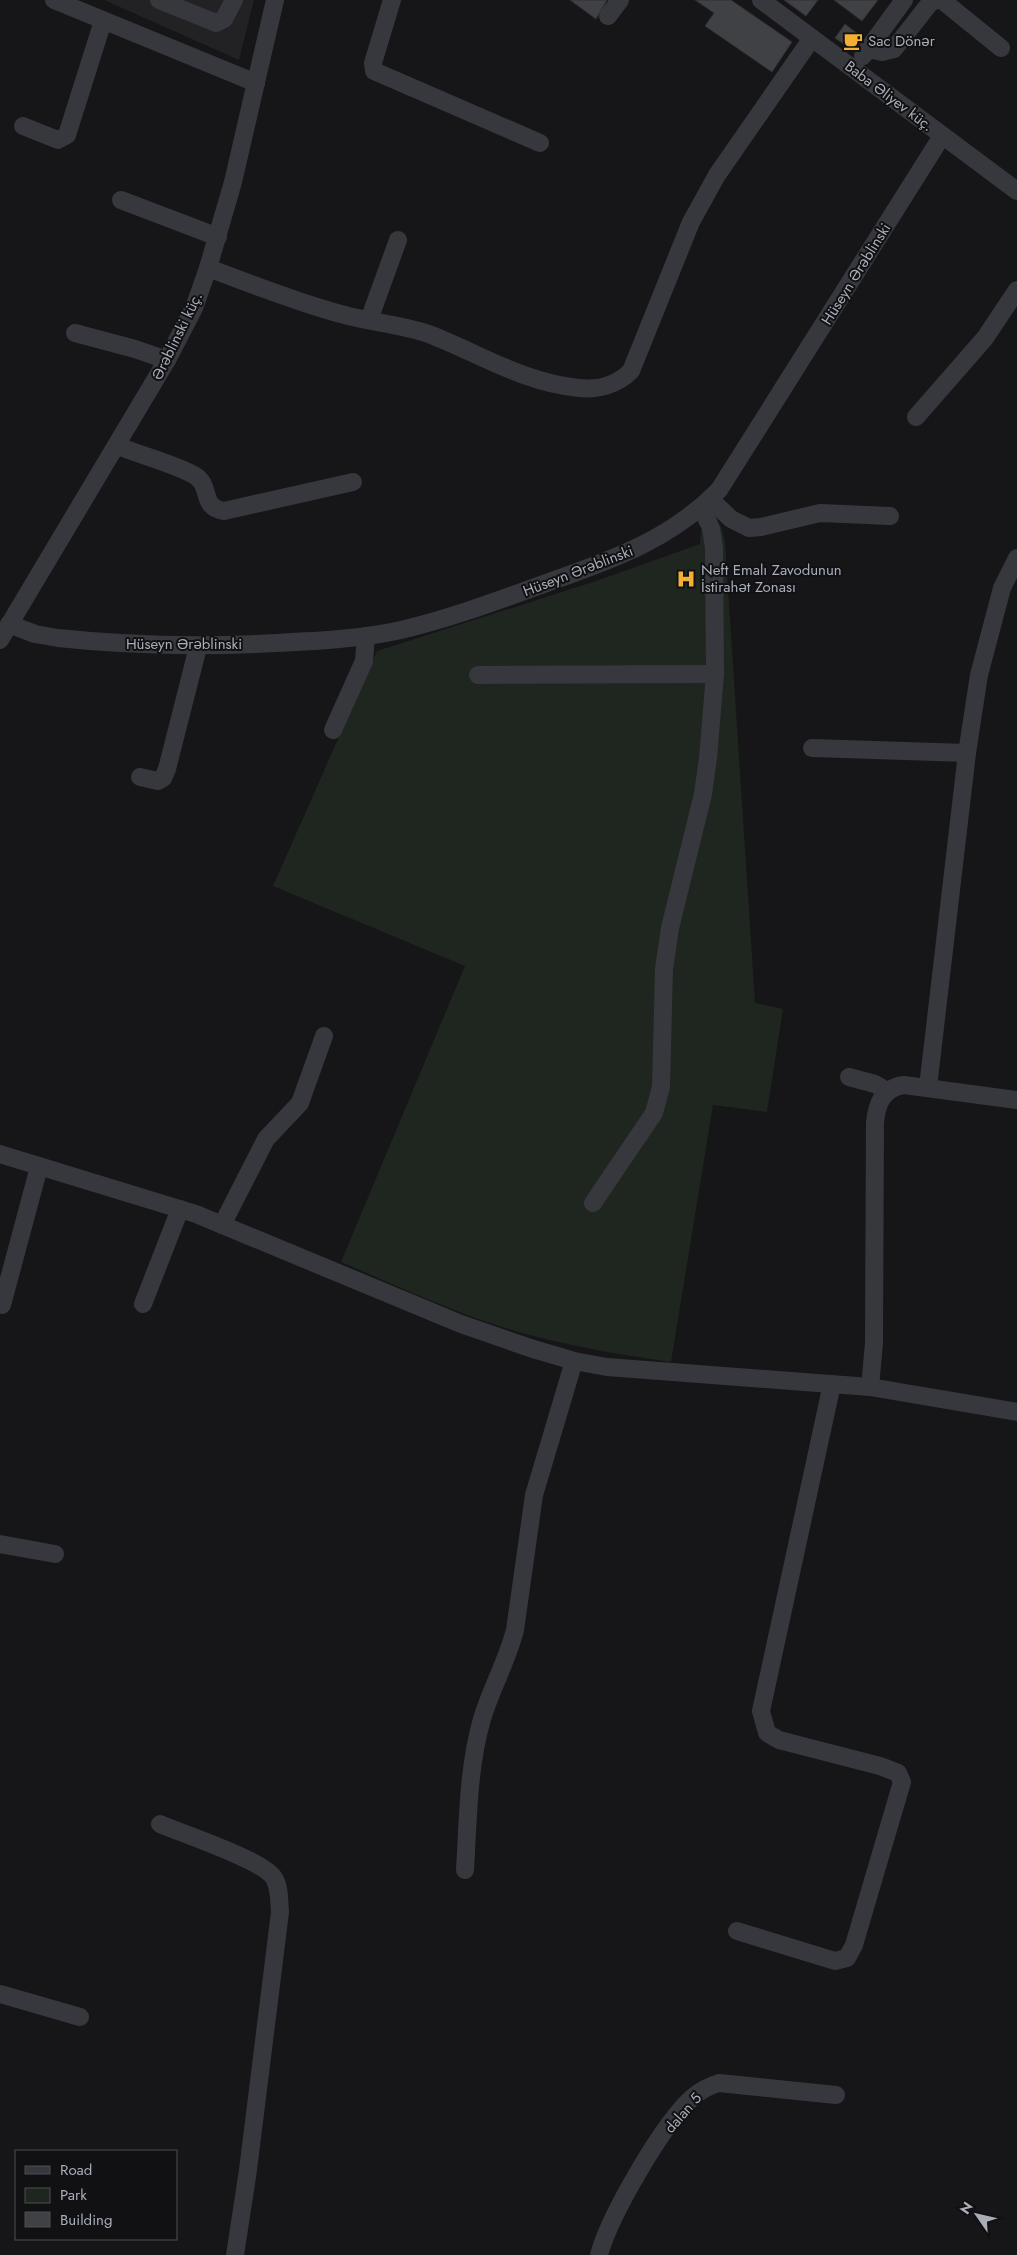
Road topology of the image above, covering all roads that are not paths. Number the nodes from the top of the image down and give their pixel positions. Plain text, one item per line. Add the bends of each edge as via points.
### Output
1 (54, 0) edge
2 (159, 0) edge
3 (234, 0) edge
4 (276, 0) edge
5 (392, 0) edge
6 (620, 0) edge
7 (761, 0) edge
8 (904, 0) edge
9 (937, 0) edge
10 (608, 16) dead end
11 (103, 21) junction
12 (812, 38) junction
13 (1002, 48) dead end
14 (868, 49) junction
15 (853, 69) junction
16 (256, 83) junction
17 (23, 126) dead end
18 (942, 136) junction
19 (540, 143) dead end
20 (1017, 191) edge
21 (121, 200) dead end
22 (218, 237) junction
23 (398, 240) dead end
24 (208, 268) junction
25 (1017, 290) edge
26 (369, 320) junction
27 (75, 333) dead end
28 (168, 360) junction
29 (916, 417) dead end
30 (118, 446) junction
31 (353, 482) dead end
32 (706, 503) junction
33 (890, 516) dead end
34 (1017, 558) edge
35 (9, 624) junction
36 (366, 636) junction
37 (0, 640) edge
38 (198, 647) junction
39 (478, 674) dead end
40 (715, 674) junction
41 (332, 730) dead end
42 (812, 748) dead end
43 (967, 753) junction
44 (140, 777) dead end
45 (324, 1036) dead end
46 (849, 1077) dead end
47 (928, 1087) junction
48 (887, 1091) junction
49 (1017, 1100) edge
50 (0, 1154) edge
51 (39, 1167) junction
52 (593, 1203) dead end
53 (180, 1209) junction
54 (222, 1225) junction
55 (143, 1304) dead end
56 (2, 1305) dead end
57 (574, 1361) junction
58 (832, 1384) junction
59 (870, 1387) junction
60 (1017, 1412) edge
61 (0, 1544) edge
62 (55, 1554) dead end
63 (160, 1824) dead end
64 (465, 1870) dead end
65 (737, 1931) dead end
66 (0, 1994) edge
67 (80, 2017) dead end
68 (836, 2095) dead end
69 (235, 2255) edge
70 (599, 2255) edge

1 - 11 street
2 - 3 street via 216,23 224,19
4 - 16 street, Ərəblinski küç.
5 - 19 street via 373,63 374,71
6 - 10 street
7 - 12 street, Baba Əliyev küç.
8 - 14 street
9 - 13 street via 943,1
9 - 14 street via 930,3 894,49 882,52
11 - 16 street
11 - 17 street via 67,136 58,140
12 - 15 street, Baba Əliyev küç.
12 - 26 street via 717,175 691,222 631,371 624,378 599,388 543,382 485,361 426,334
14 - 15 street
15 - 18 street, Baba Əliyev küç.
16 - 22 street, Ərəblinski küç.
18 - 20 street, Baba Əliyev küç.
18 - 32 street, Hüseyn Ərəblinski via 728,476
21 - 22 street
22 - 24 street, Ərəblinski küç.
23 - 26 street
24 - 26 street via 299,302
24 - 28 street, Ərəblinski küç. via 194,308
25 - 29 street via 985,338
27 - 28 street
28 - 30 street, Ərəblinski küç.
30 - 31 street via 195,476 216,510 224,511
30 - 35 street, Ərəblinski küç.
32 - 33 street via 749,528 820,513
32 - 36 street, Hüseyn Ərəblinski via 646,545 613,559 475,609
32 - 40 street via 714,548
34 - 43 street via 1002,588 984,650
35 - 37 street, Ərəblinski küç.
35 - 38 street, Hüseyn Ərəblinski via 58,638
36 - 38 street, Hüseyn Ərəblinski
36 - 41 street via 364,661
38 - 44 street via 163,778 158,781
39 - 40 street
40 - 52 street via 703,794 670,928 664,969 661,1088 654,1113
42 - 43 street
43 - 47 street
45 - 54 street via 300,1103 266,1140
46 - 48 street
47 - 48 street via 904,1085
47 - 49 street
48 - 59 street via 876,1109 875,1122 874,1343
50 - 51 street
51 - 53 street
51 - 56 street
53 - 54 street
53 - 55 street
54 - 57 street via 502,1340
57 - 58 street via 644,1371
57 - 64 street via 534,1495 511,1648 481,1721 469,1804
58 - 59 street
58 - 65 street via 761,1711 767,1733 779,1740 880,1766 898,1773 902,1782 854,1945 847,1958 835,1961
59 - 60 street
61 - 62 street
63 - 69 street via 267,1870 275,1878 279,1893 280,1912 261,2070
66 - 67 street
68 - 70 street, dalan 5 via 719,2083 707,2087 691,2099 640,2169

